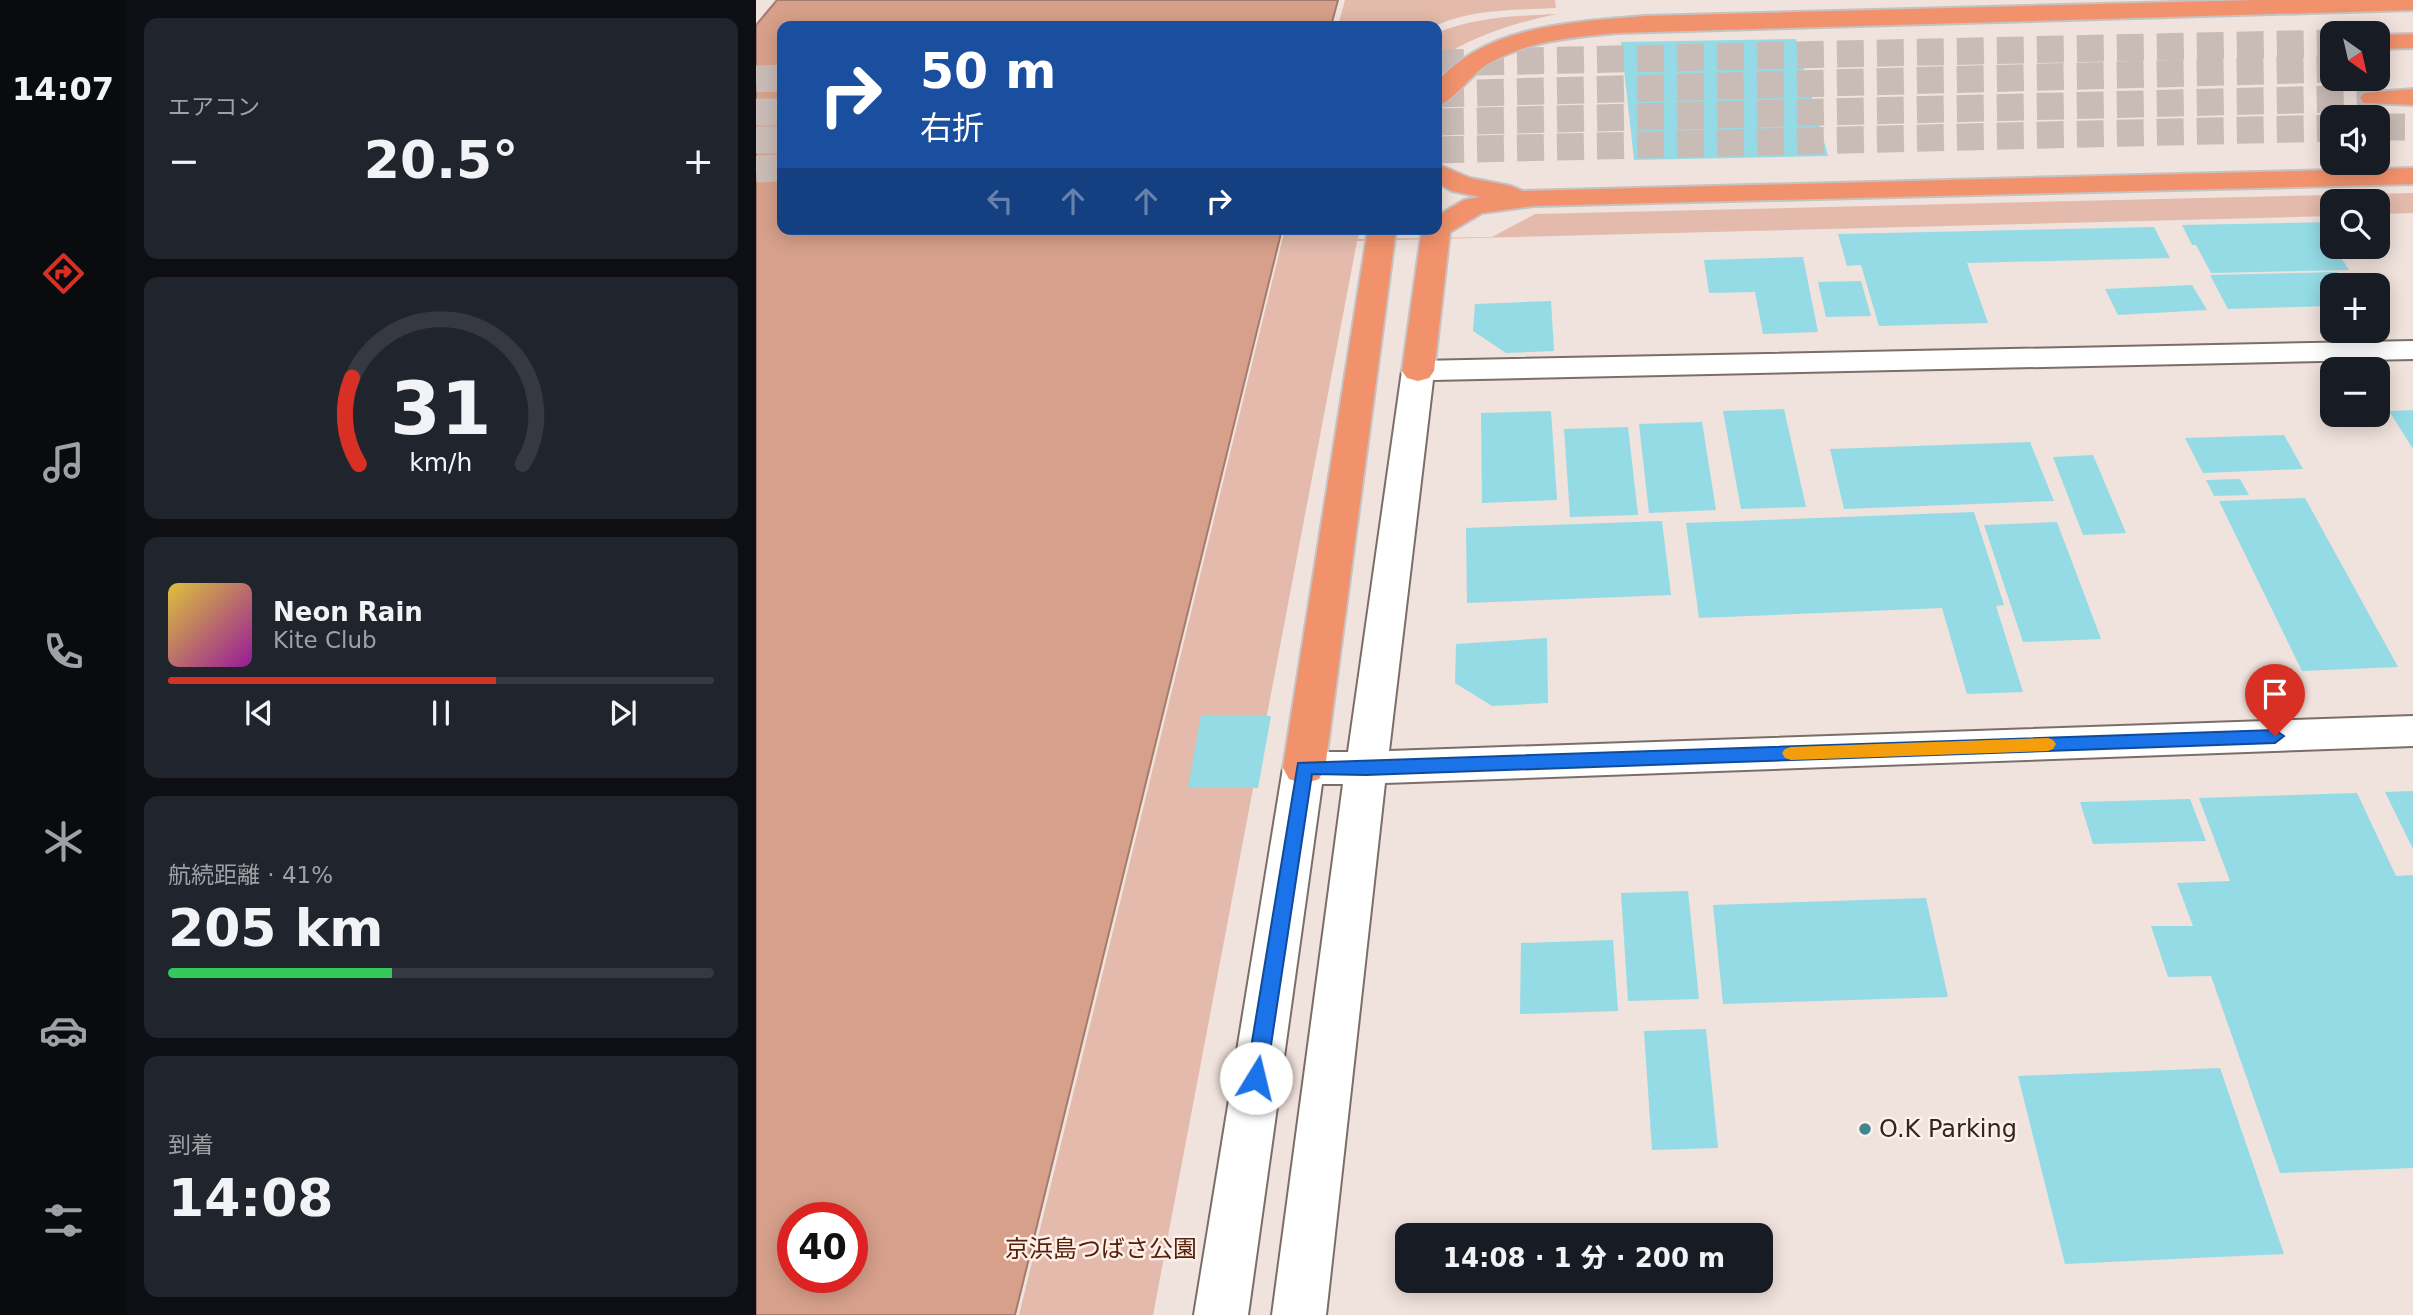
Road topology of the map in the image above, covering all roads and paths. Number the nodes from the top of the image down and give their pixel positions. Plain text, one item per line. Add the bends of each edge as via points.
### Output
1 (2413, 3) edge
2 (1645, 23) junction
3 (2390, 41) edge
4 (2413, 41) edge
5 (1442, 65) edge
6 (1442, 92) edge
7 (2413, 97) edge
8 (2373, 98) tunnel mouth
9 (1442, 175) edge
10 (2413, 176) edge
11 (1534, 198) junction
12 (1442, 225) edge
13 (1381, 235) edge
14 (1435, 235) edge
15 (2413, 350) edge
16 (1418, 371) junction
17 (2413, 731) edge
18 (1304, 768) junction
19 (1366, 768) junction
20 (1221, 1315) edge
21 (1299, 1315) edge

1 - 2 highway
2 - 5 highway via 1575,20 1531,26 1482,42
2 - 6 highway via 1576,29 1509,46 1457,74
3 - 4 highway
7 - 8 highway
9 - 11 highway via 1462,185
10 - 11 highway
11 - 12 highway via 1474,206
13 - 18 highway
14 - 16 highway
15 - 16 street
16 - 19 street
17 - 19 street
18 - 19 street
18 - 20 street
19 - 21 street

